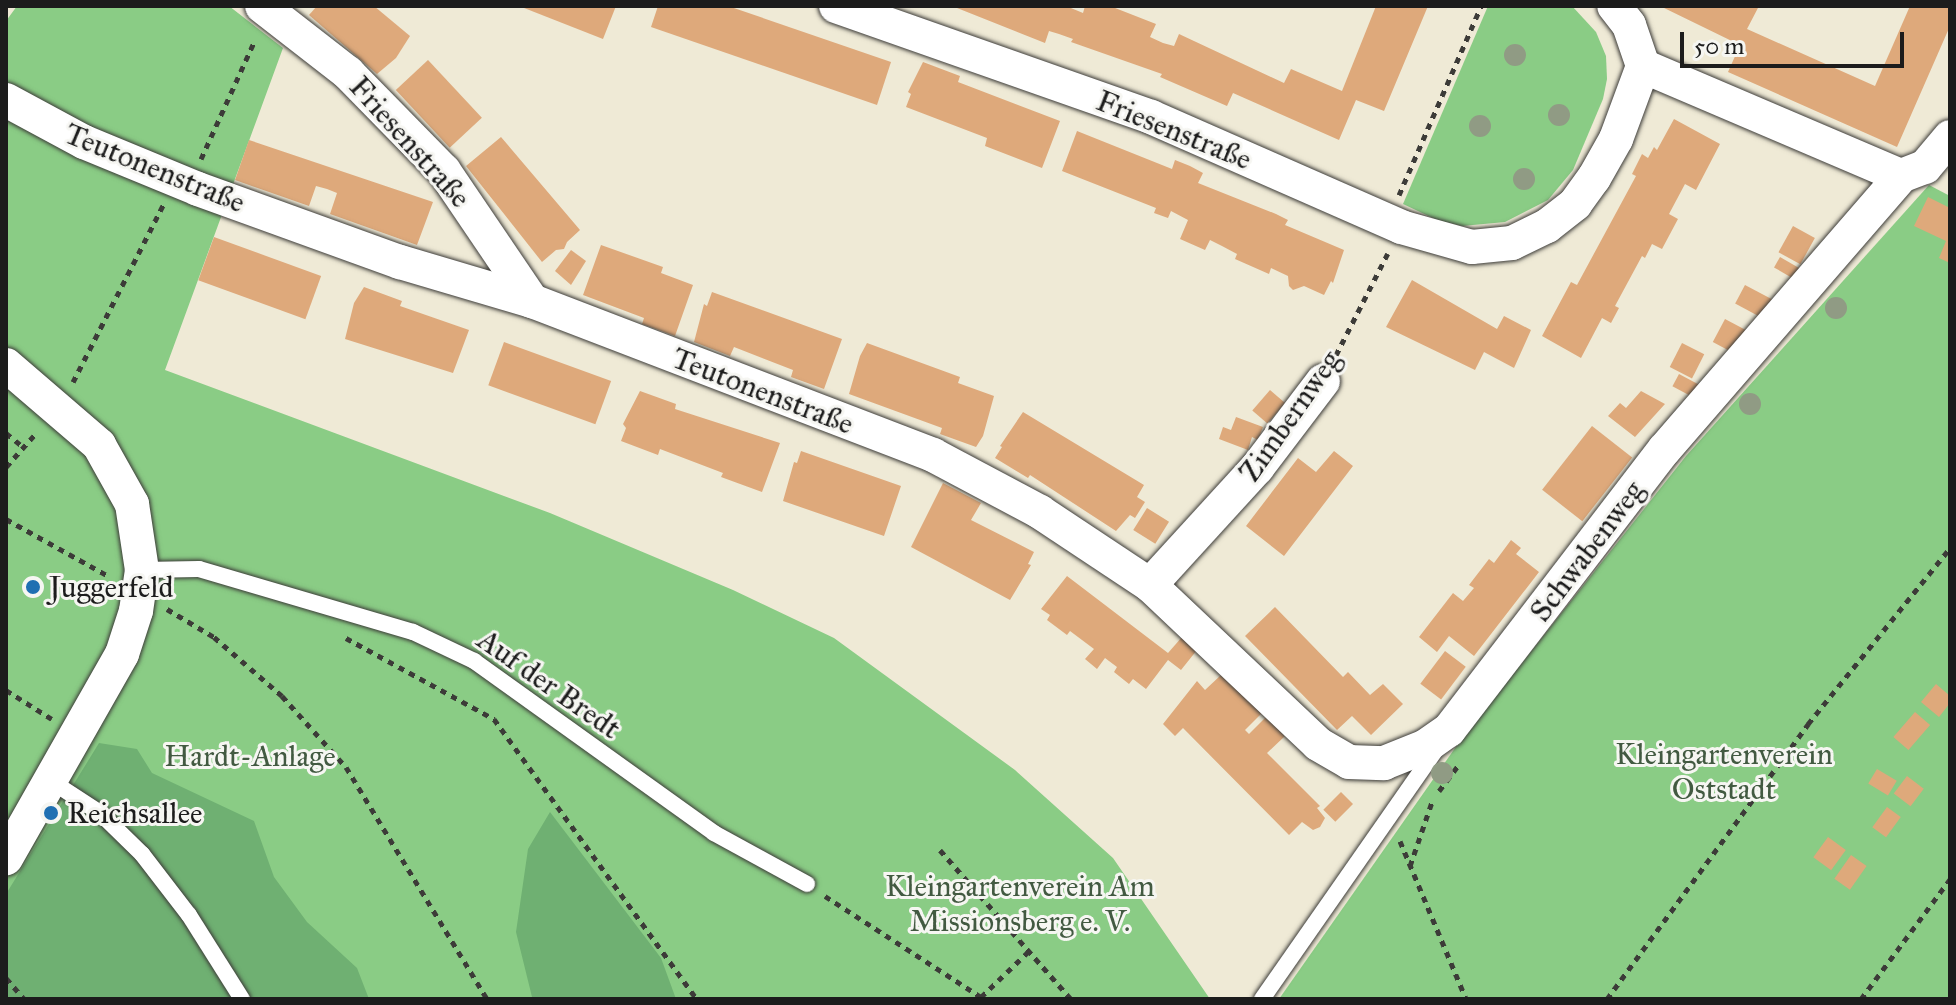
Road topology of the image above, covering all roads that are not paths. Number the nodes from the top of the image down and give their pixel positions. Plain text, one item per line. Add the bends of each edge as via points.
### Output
1 (836, 6) edge
2 (1614, 6) edge
3 (261, 18) edge
4 (1643, 66) junction
5 (6, 100) edge
6 (1950, 137) edge
7 (1925, 175) edge
8 (532, 301) junction
9 (6, 365) edge
10 (1323, 381) road end
11 (141, 582) junction
12 (1150, 585) junction
13 (1449, 730) junction
14 (51, 781) junction
15 (6, 858) edge
16 (807, 884) road end
17 (242, 999) edge
18 (1262, 999) edge

1 - 4 street, Friesenstraße via 1151,117 1395,224 1472,247 1512,243 1575,204 1616,139
2 - 4 street via 1629,25
3 - 8 street, Friesenstraße via 348,73 444,171
4 - 7 street
5 - 8 street, Teutonenstraße via 84,142 182,182 400,262
6 - 7 street, Schwabenweg
7 - 13 street, Schwabenweg via 1664,450
8 - 12 street, Teutonenstraße via 933,455 1040,512
9 - 11 street via 99,445 120,477 132,504
10 - 12 street, Zimbernweg via 1257,468
11 - 14 street via 122,654
11 - 16 lane, Auf der Bredt via 199,569 413,632 474,661 714,833
12 - 13 street, Teutonenstraße via 1318,744 1349,762 1384,763
13 - 18 lane, Schwabenweg
14 - 15 street
14 - 17 lane via 100,813 142,854 189,915

